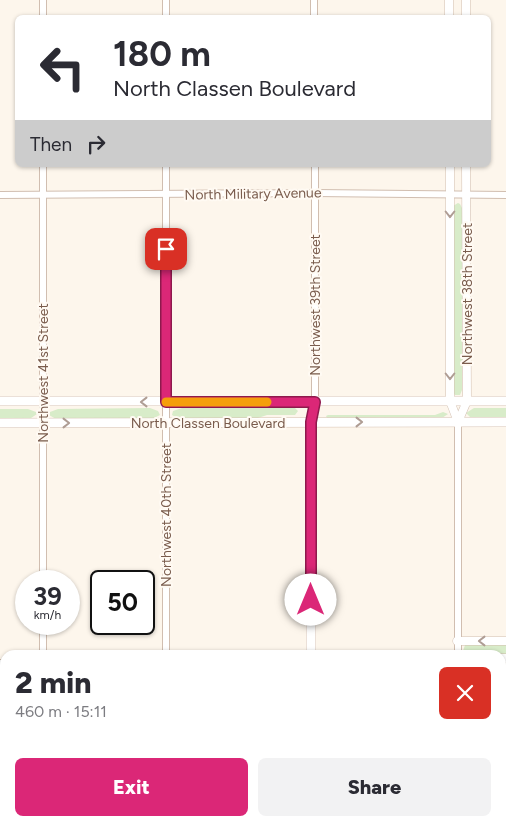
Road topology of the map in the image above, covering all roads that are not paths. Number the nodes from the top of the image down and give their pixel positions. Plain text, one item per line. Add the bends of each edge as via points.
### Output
1 (43, 0) edge
2 (166, 0) edge
3 (314, 0) edge
4 (449, 0) edge
5 (466, 0) edge
6 (43, 15) edge
7 (166, 15) edge
8 (314, 15) edge
9 (449, 15) edge
10 (466, 15) edge
11 (43, 167) edge
12 (166, 167) edge
13 (315, 167) edge
14 (450, 167) edge
15 (466, 167) edge
16 (315, 193) junction
17 (166, 194) junction
18 (0, 195) edge
19 (43, 195) junction
20 (450, 195) junction
21 (466, 195) junction
22 (506, 195) edge
23 (0, 401) edge
24 (450, 401) junction
25 (467, 401) junction
26 (506, 401) edge
27 (43, 402) junction
28 (166, 402) junction
29 (315, 402) junction
30 (166, 422) junction
31 (311, 422) junction
32 (458, 422) junction
33 (506, 422) edge
34 (0, 423) edge
35 (43, 423) junction
36 (43, 570) edge
37 (43, 635) edge
38 (457, 641) junction
39 (506, 641) edge
40 (43, 650) edge
41 (166, 650) edge
42 (311, 650) edge
43 (458, 650) edge

1 - 6 street
2 - 7 street
3 - 8 street
4 - 9 street
5 - 10 street
11 - 19 street, Northwest 41st Street
12 - 17 street, Northwest 40th Street
13 - 16 street, Northwest 39th Street
14 - 20 street, Northwest 38th Street
15 - 21 street, Northwest 38th Street
16 - 17 street, North Military Avenue
16 - 20 street, North Military Avenue
16 - 29 street, Northwest 39th Street
17 - 19 street, North Military Avenue
17 - 28 street, Northwest 40th Street
18 - 19 street, North Military Avenue
19 - 27 street, Northwest 41st Street
20 - 21 street, North Military Avenue
20 -> 24 street, Northwest 38th Street
21 - 22 street, North Military Avenue
21 - 25 street, Northwest 38th Street
23 - 27 main road, North Classen Boulevard
24 - 25 main road, North Classen Boulevard
24 - 29 main road, North Classen Boulevard
24 - 32 street, Northwest 38th Street
25 - 26 main road, North Classen Boulevard
25 - 32 street, Northwest 38th Street
28 -> 27 main road, North Classen Boulevard
27 - 35 street, Northwest 41st Street
28 - 29 main road, North Classen Boulevard
28 - 30 street, Northwest 40th Street
29 - 31 main road, Northwest 39th Street
30 - 31 main road, North Classen Boulevard
35 -> 30 main road, North Classen Boulevard
30 - 41 street, Northwest 40th Street
31 -> 32 main road, North Classen Boulevard
31 - 42 main road, Northwest 39th Street
32 - 33 main road, North Classen Boulevard
32 - 38 street, Northwest 38th Street
34 - 35 main road, North Classen Boulevard
35 - 36 street, Northwest 41st Street
37 - 40 street
39 -> 38 street
38 - 43 street, Northwest 38th Street

